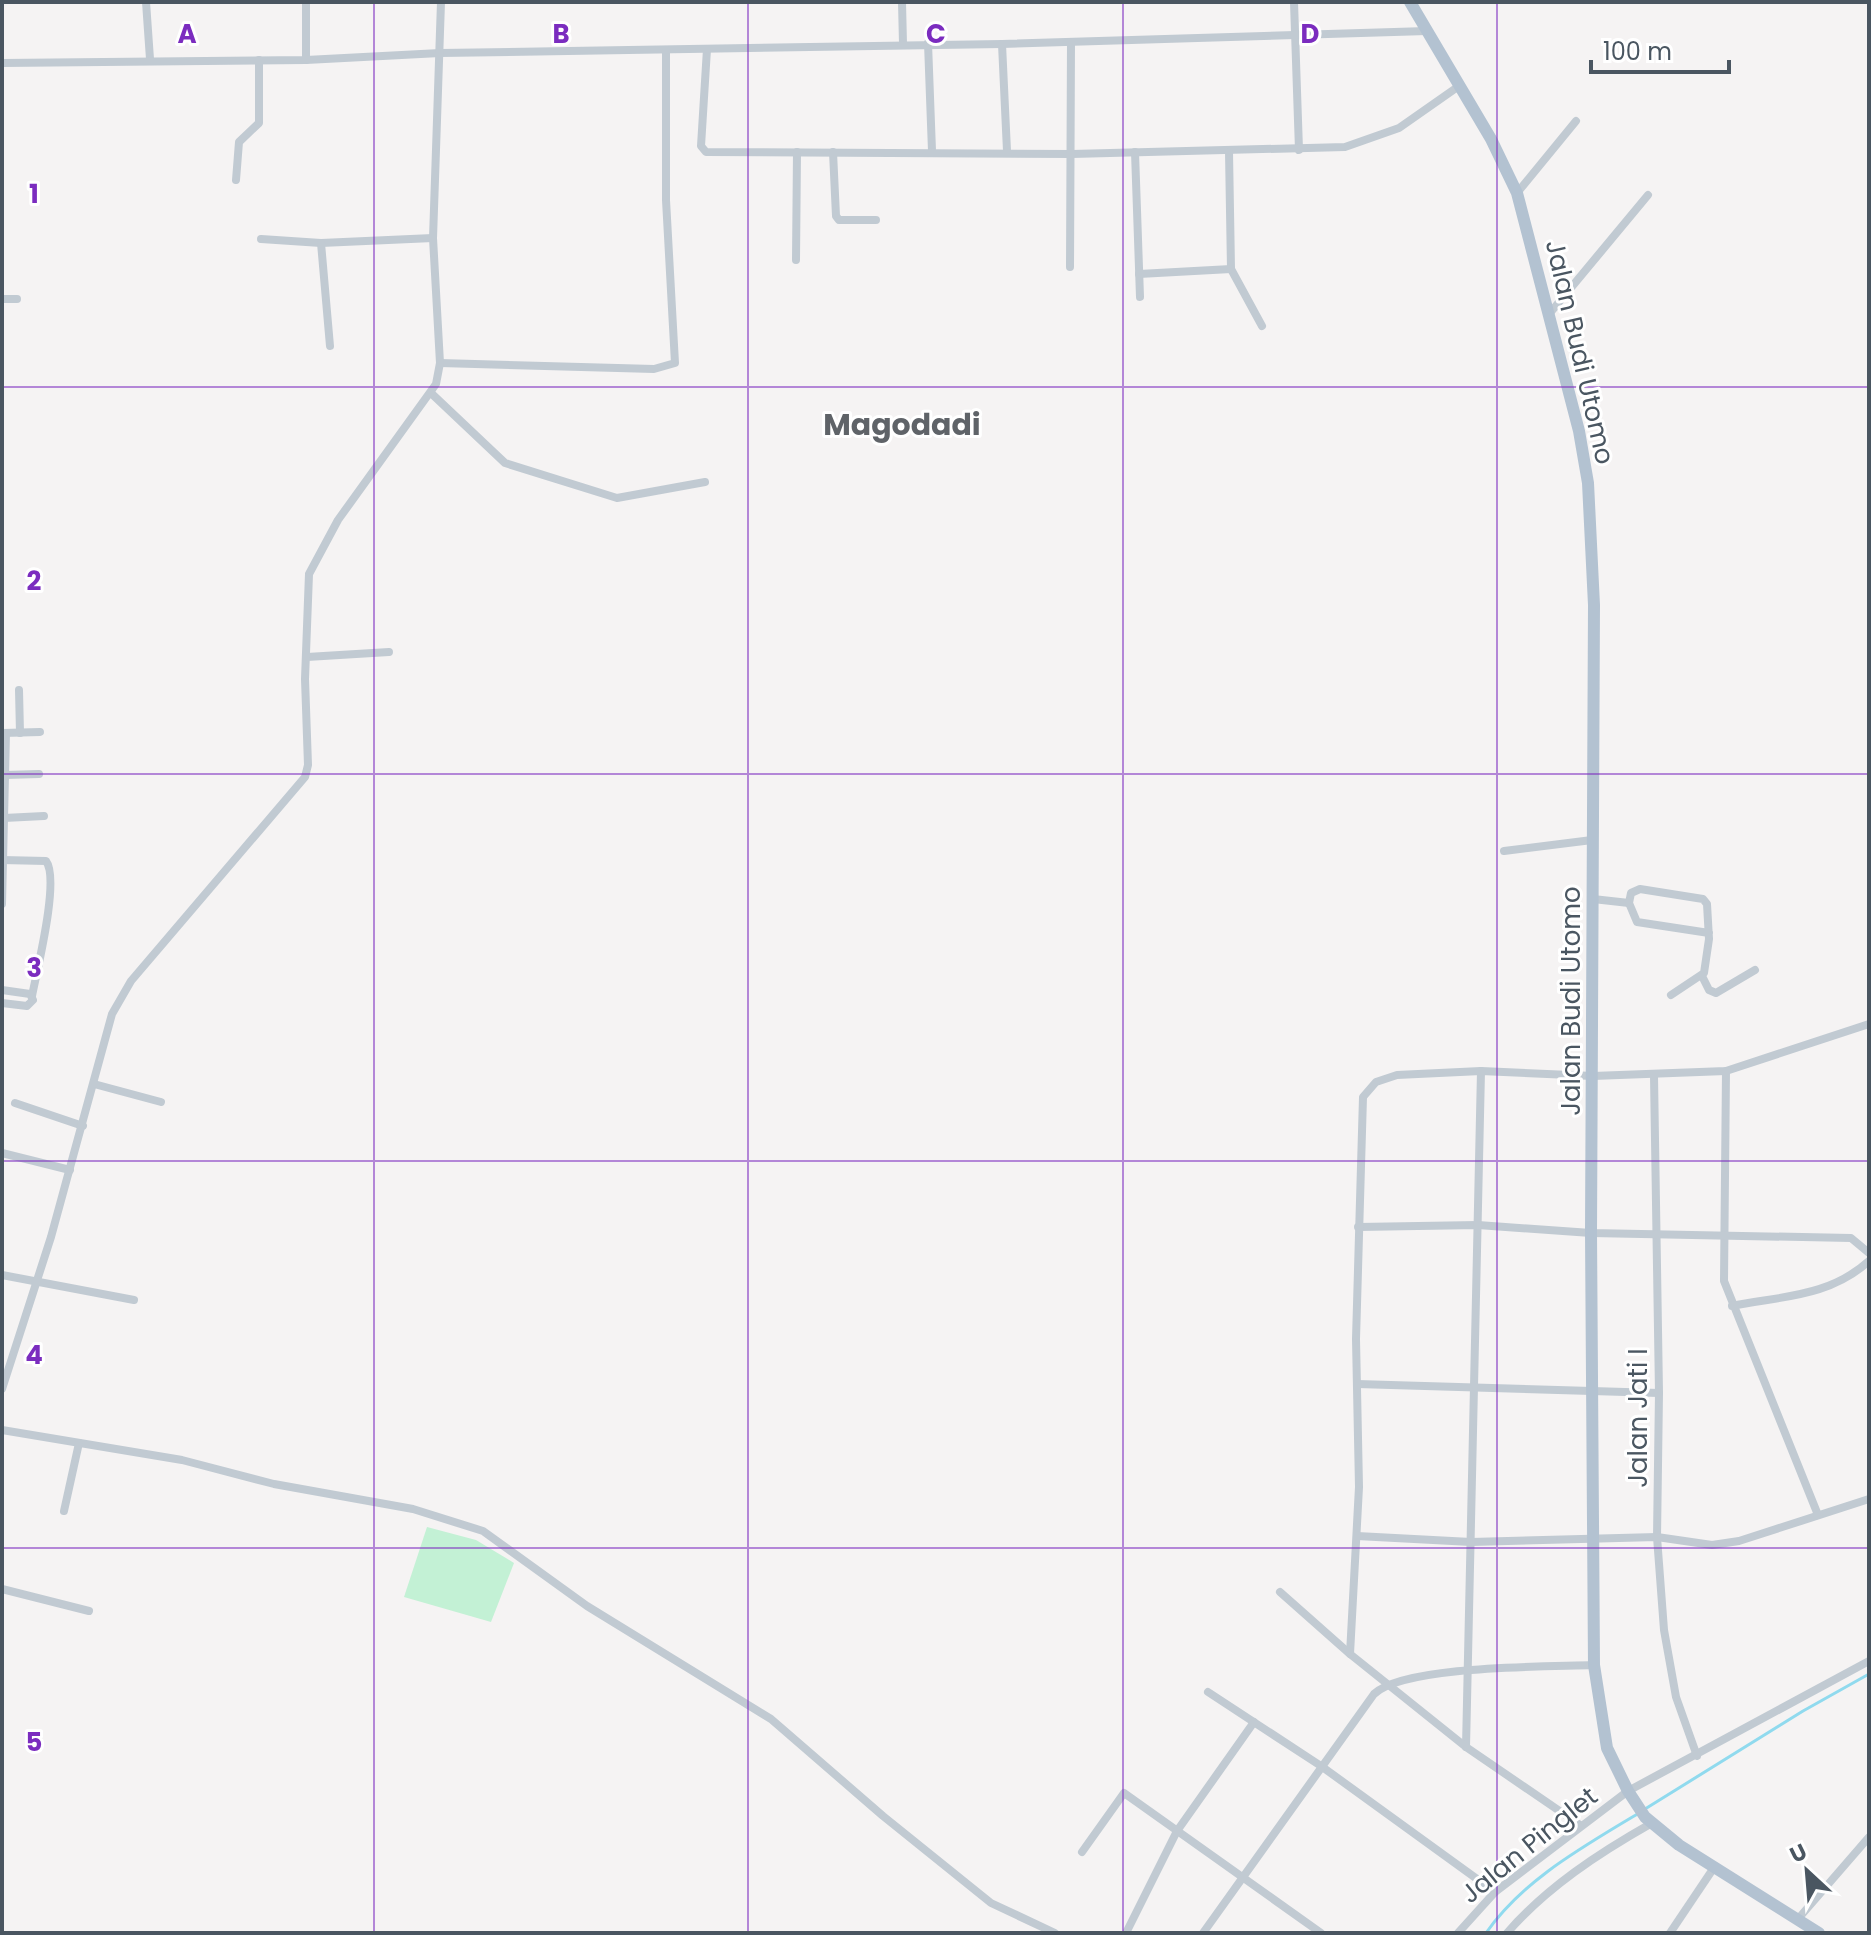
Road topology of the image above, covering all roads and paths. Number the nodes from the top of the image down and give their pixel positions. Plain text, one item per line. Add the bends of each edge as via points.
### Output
1 (146, 2) edge
2 (306, 2) edge
3 (441, 2) edge
4 (902, 2) edge
5 (1294, 2) edge
6 (1410, 2) edge
7 (1427, 31) junction
8 (1295, 36) junction
9 (1071, 42) junction
10 (928, 43) junction
11 (903, 44) junction
12 (1002, 44) junction
13 (707, 49) junction
14 (666, 50) junction
15 (440, 53) junction
16 (150, 59) junction
17 (259, 60) junction
18 (306, 60) junction
19 (2, 63) edge
20 (1459, 86) junction
21 (1576, 121) dead end
22 (1299, 150) junction
23 (932, 151) junction
24 (1007, 151) junction
25 (797, 152) junction
26 (833, 152) junction
27 (1135, 152) junction
28 (1229, 152) junction
29 (1072, 154) junction
30 (236, 180) dead end
31 (1517, 193) junction
32 (1648, 195) dead end
33 (876, 220) dead end
34 (433, 238) junction
35 (261, 239) dead end
36 (321, 243) junction
37 (796, 260) dead end
38 (1070, 267) dead end
39 (1231, 269) junction
40 (1139, 274) junction
41 (1140, 297) dead end
42 (2, 299) edge
43 (17, 299) dead end
44 (1550, 313) junction
45 (1262, 326) dead end
46 (330, 346) dead end
47 (440, 363) junction
48 (432, 394) junction
49 (705, 482) dead end
50 (389, 652) dead end
51 (307, 657) junction
52 (19, 690) dead end
53 (40, 732) dead end
54 (4, 733) edge
55 (20, 733) junction
56 (39, 774) dead end
57 (5, 775) junction
58 (44, 816) dead end
59 (4, 818) junction
60 (1592, 840) junction
61 (1504, 851) dead end
62 (3, 860) edge
63 (1593, 899) junction
64 (1629, 903) junction
65 (2, 904) edge
66 (1709, 933) junction
67 (1755, 970) dead end
68 (1702, 976) junction
69 (2, 990) edge
70 (1671, 995) dead end
71 (32, 996) junction
72 (2, 1003) edge
73 (1869, 1024) edge
74 (1481, 1071) junction
75 (1726, 1071) junction
76 (1593, 1076) junction
77 (1654, 1076) junction
78 (94, 1084) junction
79 (161, 1102) dead end
80 (15, 1103) dead end
81 (83, 1126) junction
82 (2, 1153) edge
83 (70, 1170) junction
84 (1478, 1225) junction
85 (1358, 1227) junction
86 (1655, 1231) junction
87 (1591, 1233) junction
88 (1722, 1233) junction
89 (1869, 1253) edge
90 (1869, 1261) edge
91 (2, 1275) edge
92 (37, 1282) junction
93 (134, 1300) dead end
94 (1732, 1306) junction
95 (1357, 1384) junction
96 (1477, 1385) junction
97 (2, 1389) edge
98 (1593, 1391) junction
99 (1659, 1393) junction
100 (2, 1430) edge
101 (79, 1443) junction
102 (1869, 1499) edge
103 (64, 1511) dead end
104 (1818, 1515) junction
105 (1357, 1536) junction
106 (1657, 1537) junction
107 (1593, 1541) junction
108 (1471, 1542) junction
109 (2, 1589) edge
110 (1280, 1592) dead end
111 (89, 1611) dead end
112 (1350, 1654) junction
113 (1869, 1661) edge
114 (1594, 1665) junction
115 (1469, 1671) junction
116 (1385, 1685) junction
117 (1208, 1692) dead end
118 (1254, 1722) junction
119 (1466, 1747) junction
120 (1697, 1756) junction
121 (1321, 1766) junction
122 (1630, 1794) junction
123 (1648, 1820) junction
124 (1580, 1825) junction
125 (1177, 1831) junction
126 (1869, 1837) edge
127 (1082, 1852) dead end
128 (1715, 1866) junction
129 (1241, 1876) junction
130 (1495, 1892) junction
131 (1798, 1919) junction
132 (1055, 1933) edge
133 (1126, 1933) edge
134 (1203, 1933) edge
135 (1321, 1933) edge
136 (1458, 1933) edge
137 (1507, 1933) edge
138 (1670, 1933) edge
139 (1819, 1933) edge

1 - 16 street
2 - 18 street
3 - 15 street
4 - 11 street
5 - 8 street
6 - 7 main road, Jalan Budi Utomo
7 - 8 street
7 - 20 main road, Jalan Budi Utomo
8 - 9 street
8 - 22 street
9 - 12 street
9 - 29 street
10 - 11 street
10 - 12 street
10 - 23 street
11 - 13 street
12 - 24 street
13 - 14 street
13 - 25 street via 701,148
14 - 15 street
14 - 47 street via 666,200 675,363 654,369
15 - 18 street
15 - 34 street
16 - 17 street
16 - 19 street
17 - 18 street
17 - 30 street via 259,123 239,142
20 - 22 street via 1373,140
20 - 31 main road, Jalan Budi Utomo
21 - 31 street
22 - 28 street
23 - 24 street
23 - 26 street
24 - 29 street
25 - 26 street
25 - 37 street
26 - 33 street via 836,216
27 - 28 street
27 - 29 street
27 - 40 street
28 - 39 street
29 - 38 street
31 - 44 main road, Jalan Budi Utomo
32 - 44 street
34 - 36 street
34 - 47 street
35 - 36 street
36 - 46 street
39 - 40 street
39 - 45 street
40 - 41 street
42 - 43 street
44 - 60 main road, Jalan Budi Utomo via 1579,431 1592,532
47 - 48 street
48 - 49 street via 505,463 617,498
48 - 51 street via 338,520 309,574
50 - 51 street
51 - 78 street via 305,777 131,981 112,1014
52 - 55 street
53 - 55 street
54 - 55 street
54 - 57 street
56 - 57 street
57 - 59 street
58 - 59 street
59 - 62 street
60 - 61 street
60 - 63 main road, Jalan Budi Utomo
62 - 65 street
62 - 71 street via 46,861 50,866 49,903
63 - 64 street
63 - 76 main road, Jalan Budi Utomo
64 - 66 street via 1637,922
64 - 66 street via 1631,893 1640,889 1703,899
66 - 68 street
67 - 68 street via 1716,993
68 - 70 street
69 - 71 street
71 - 72 street via 27,1006
73 - 75 street
74 - 76 street
74 - 84 street
74 - 85 street via 1397,1075 1368,1089 1361,1108
75 - 77 street
75 - 88 street
76 - 77 street
76 - 87 main road, Jalan Budi Utomo
77 - 86 street, Jalan Jati I
78 - 79 street
78 - 81 street
80 - 81 street
81 - 83 street
82 - 83 street
83 - 92 street
84 - 85 street
84 - 87 street
84 - 96 street
85 - 95 street
86 - 87 street
86 - 88 street
86 - 99 street, Jalan Jati I
87 - 98 main road, Jalan Budi Utomo
88 - 89 street via 1851,1238
88 - 94 street via 1724,1281
90 - 94 street via 1844,1281 1814,1293
91 - 92 street
92 - 93 street
92 - 97 street
94 - 104 street
95 - 96 street
95 - 105 street
96 - 98 street
96 - 108 street
98 - 99 street
98 - 107 main road, Jalan Budi Utomo
99 - 106 street, Jalan Jati I
100 - 101 street
101 - 103 street
101 - 132 street via 413,1509 483,1531 587,1606 771,1719 991,1903
102 - 104 street
104 - 106 street via 1726,1544
105 - 108 street
105 - 112 street
106 - 107 street
106 - 120 street, Jalan Jati I via 1664,1630 1676,1697
107 - 108 street
107 - 114 main road, Jalan Budi Utomo
108 - 115 street
109 - 111 street
110 - 112 street
112 - 116 street
113 - 120 street, Jalan Pinglet
114 - 115 street
114 - 122 main road, Jalan Budi Utomo via 1601,1726
115 - 116 street
115 - 119 street
116 - 119 street
116 - 121 street
117 - 118 street
118 - 121 street
118 - 125 street
119 - 124 street
120 - 122 street, Jalan Pinglet
121 - 129 street
121 - 130 street
122 - 123 main road, Jalan Budi Utomo
122 - 124 street, Jalan Pinglet
123 - 128 main road, Jalan Budi Utomo
123 - 137 street via 1556,1887
124 - 130 street, Jalan Pinglet
125 - 127 street via 1124,1793
125 - 129 street
125 - 133 street
126 - 131 street
128 - 131 main road, Jalan Budi Utomo
128 - 138 street
129 - 134 street
129 - 135 street
130 - 136 street, Jalan Pinglet
131 - 139 main road, Jalan Budi Utomo

